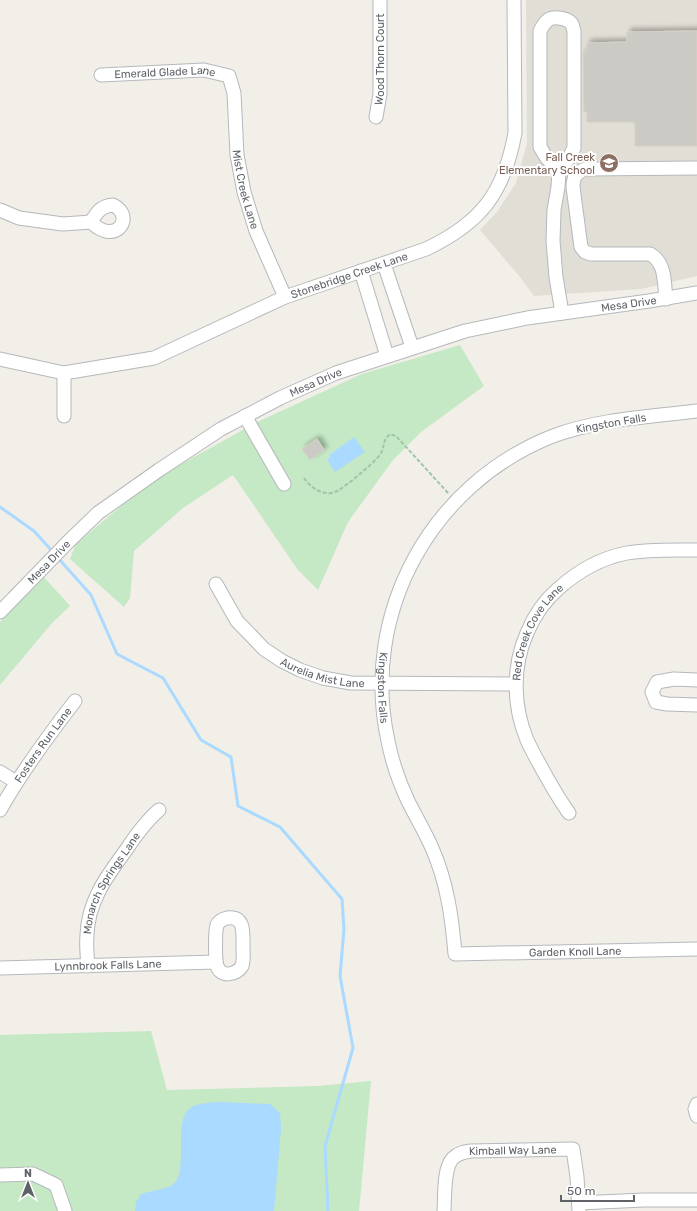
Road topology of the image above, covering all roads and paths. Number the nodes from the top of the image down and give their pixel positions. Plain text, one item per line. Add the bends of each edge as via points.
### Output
1 (380, 0) edge
2 (514, 0) edge
3 (101, 74) dead end
4 (228, 76) joint
5 (376, 117) dead end
6 (697, 168) edge
7 (559, 172) junction
8 (0, 210) edge
9 (91, 222) dead end
10 (384, 264) junction
11 (361, 271) junction
12 (697, 293) edge
13 (285, 297) junction
14 (666, 298) junction
15 (562, 313) junction
16 (412, 348) junction
17 (387, 356) junction
18 (0, 359) edge
19 (64, 373) junction
20 (697, 411) edge
21 (64, 416) dead end
22 (245, 416) junction
23 (304, 478) dead end
24 (284, 484) dead end
25 (455, 501) junction
26 (697, 550) edge
27 (216, 584) dead end
28 (0, 612) edge
29 (697, 680) edge
30 (382, 682) junction
31 (516, 684) junction
32 (75, 702) dead end
33 (697, 705) edge
34 (0, 772) edge
35 (16, 782) junction
36 (0, 810) edge
37 (159, 810) dead end
38 (569, 813) dead end
39 (697, 949) edge
40 (455, 954) joint
41 (216, 962) dead end
42 (88, 966) junction
43 (0, 968) edge
44 (697, 1104) edge
45 (697, 1116) edge
46 (0, 1175) edge
47 (697, 1200) edge
48 (579, 1207) edge
49 (65, 1211) edge
50 (444, 1211) edge

1 - 5 street, Wood Thorn Court via 380,94
2 - 10 street, Stonebridge Creek Lane via 515,133 504,176 480,214 464,228 446,240
3 - 4 street, Emerald Glade Lane via 204,70
4 - 13 street, Mist Creek Lane via 234,93 237,155 244,192 256,231
6 - 14 street via 585,169 573,178 581,247 591,254 650,254 661,265
7 - 7 street via 574,148 574,31 566,19 556,18 549,19 540,31 540,147
7 - 15 street via 553,241
8 - 9 street via 19,218 63,224
10 - 11 street, Stonebridge Creek Lane
10 - 16 street
11 - 13 street, Stonebridge Creek Lane
11 - 17 street
12 - 14 street, Mesa Drive
13 - 19 street, Stonebridge Creek Lane via 154,358
14 - 15 street, Mesa Drive
15 - 16 street, Mesa Drive via 465,331
16 - 17 street, Mesa Drive
17 - 22 street, Mesa Drive via 336,373
18 - 19 street, Stonebridge Creek Lane
19 - 21 street
20 - 25 street, Kingston Falls via 614,421 553,436 500,464
22 - 24 street
22 - 28 street, Mesa Drive via 221,428 98,513
23 - 25 path via 311,487 319,491 328,494 339,490 381,454 385,438 390,434 396,436
25 - 30 street, Kingston Falls via 420,548 397,597 385,648
26 - 31 street, Red Creek Cove Lane via 627,553 596,563 572,576 548,597 532,621 522,644
27 - 30 street, Aurelia Mist Lane via 237,621 264,649 282,661 323,678 351,683
29 - 33 street via 674,679 657,682 652,692 656,702
30 - 31 street, Aurelia Mist Lane
30 - 40 street, Kingston Falls via 388,741 397,774 432,848 445,883 452,918
31 - 38 street, Red Creek Cove Lane via 518,706 527,740 556,795
32 - 35 street, Fosters Run Lane
34 - 35 street
35 - 36 street, Fosters Run Lane
37 - 42 street, Monarch Springs Lane via 145,823 106,877 96,896 88,926
39 - 40 street, Garden Knoll Lane
41 - 42 street, Lynnbrook Falls Lane
42 - 43 street, Lynnbrook Falls Lane
44 - 45 street
46 - 49 street via 33,1174 56,1185
47 - 48 street via 644,1200
48 - 50 street, Kimball Way Lane via 573,1149 471,1151 462,1152 449,1163

